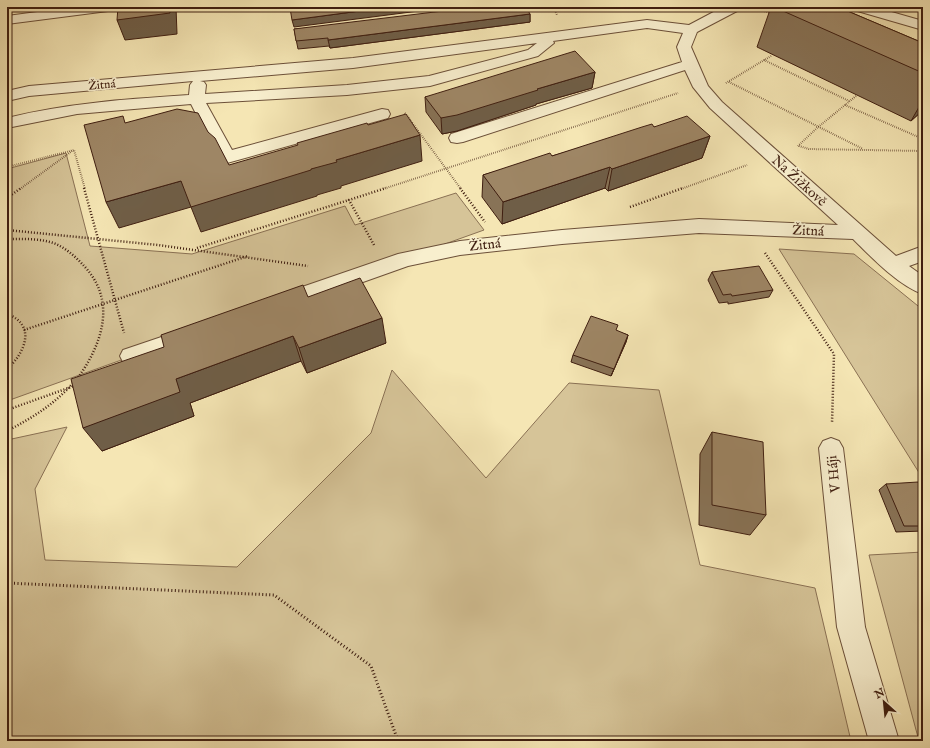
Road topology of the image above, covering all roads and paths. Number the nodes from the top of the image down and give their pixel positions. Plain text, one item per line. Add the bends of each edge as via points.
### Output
1 (108, 7) edge
2 (734, 7) edge
3 (859, 7) edge
4 (752, 10) dead end
5 (771, 13) dead end
6 (7, 20) edge
7 (923, 26) edge
8 (691, 30) junction
9 (556, 36) junction
10 (770, 56) dead end
11 (764, 60) junction
12 (690, 64) junction
13 (199, 77) junction
14 (723, 79) dead end
15 (728, 82) junction
16 (701, 87) junction
17 (7, 96) edge
18 (856, 96) dead end
19 (196, 99) junction
20 (849, 101) junction
21 (845, 105) junction
22 (382, 114) joint
23 (7, 123) edge
24 (817, 128) junction
25 (457, 138) dead end
26 (923, 139) edge
27 (799, 146) junction
28 (863, 149) junction
29 (74, 150) junction
30 (923, 152) edge
31 (771, 156) junction
32 (7, 167) edge
33 (446, 168) junction
34 (7, 198) edge
35 (349, 200) junction
36 (629, 207) dead end
37 (748, 228) junction
38 (7, 230) edge
39 (857, 233) junction
40 (99, 238) junction
41 (7, 239) edge
42 (500, 243) junction
43 (195, 249) junction
44 (923, 253) edge
45 (249, 256) junction
46 (894, 265) junction
47 (386, 266) junction
48 (315, 268) dead end
49 (923, 286) edge
50 (116, 300) junction
51 (103, 305) junction
52 (264, 309) edge
53 (7, 314) edge
54 (24, 330) junction
55 (205, 330) edge
56 (131, 356) joint
57 (7, 369) edge
58 (76, 385) edge
59 (69, 388) junction
60 (7, 410) edge
61 (7, 431) edge
62 (831, 448) joint
63 (7, 583) edge
64 (398, 741) edge
65 (884, 741) edge

1 - 6 street
2 - 8 street
3 - 7 street
4 - 5 path
8 - 9 street, Žitná via 647,24
8 - 12 street, Na Žižkově via 684,47
9 - 13 street, Žitná via 407,57
9 - 19 street, Žitná via 533,53 430,81 347,90
10 - 11 path
11 - 15 path
11 - 20 path
12 - 16 street, Na Žižkově
12 - 25 street
13 - 17 street, Žitná via 29,91
13 - 19 street
14 - 15 path
15 - 16 path
15 - 24 path
16 - 31 street, Na Žižkově via 716,105
16 - 33 path
18 - 20 path
19 - 22 street via 227,156
19 - 23 street, Žitná via 37,114
20 - 21 path
21 - 24 path
21 - 26 path
22 - 33 path via 402,109
24 - 27 path
24 - 28 path
27 - 28 path via 809,149
27 - 31 path
28 - 30 path
29 - 32 path
29 - 34 path
29 - 40 path
31 - 36 path
31 - 39 street, Na Žižkově
33 - 35 path
33 - 42 path
35 - 43 path
35 - 47 path
37 - 39 street, Žitná
37 - 42 street, Žitná via 699,226
37 - 62 path, V Háji via 834,354
38 - 40 path
39 - 46 street, Na Žižkově
40 - 43 path
40 - 50 path
41 - 51 path via 53,243 70,252 87,267 98,286
42 - 47 street, Žitná via 453,249 405,259
43 - 45 path
44 - 46 street
45 - 48 path
45 - 50 path
46 - 49 street, Na Žižkově
47 - 52 street, Žitná
50 - 51 path
50 - 56 path
51 - 54 path
51 - 59 path via 103,326 98,347 85,369
53 - 54 path via 17,318
54 - 57 path via 24,345
55 - 56 street
58 - 59 path
59 - 60 path
59 - 61 path via 49,407
62 - 65 street, V Háji via 851,627
63 - 64 path via 274,595 371,666

